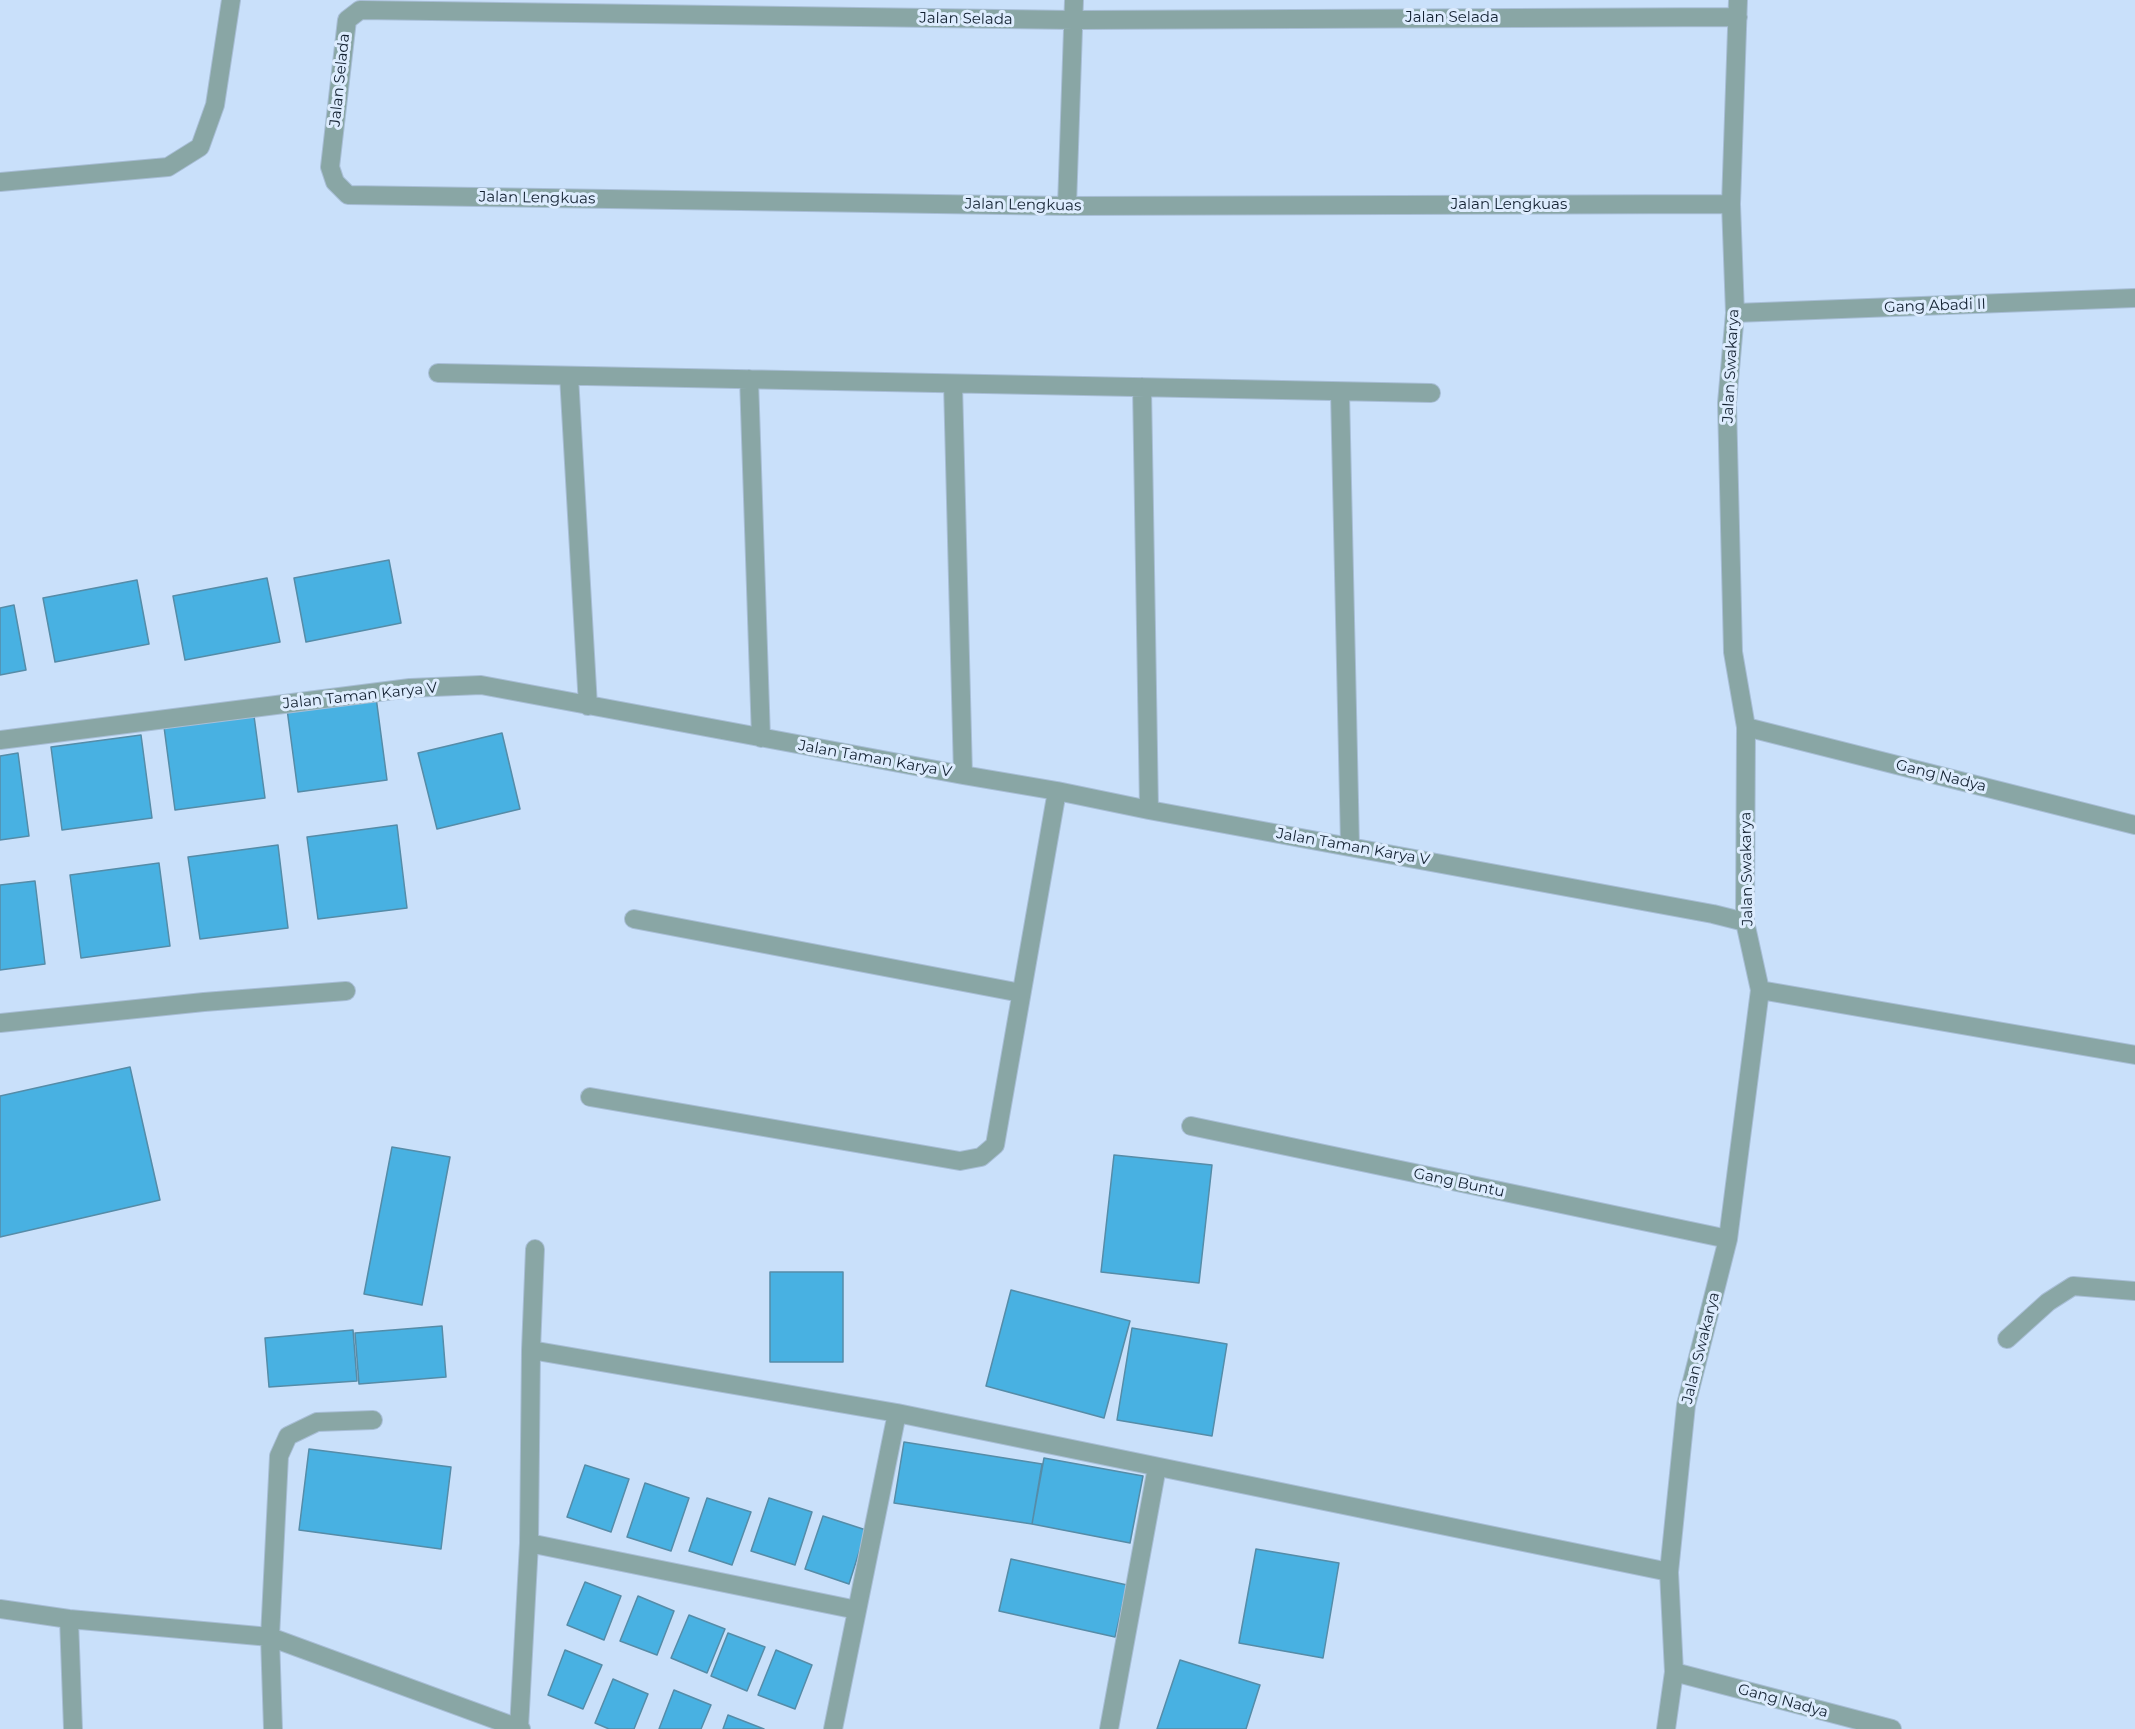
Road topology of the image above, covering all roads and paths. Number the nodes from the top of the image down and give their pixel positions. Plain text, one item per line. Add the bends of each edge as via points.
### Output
1 (231, 0) edge
2 (1074, 0) edge
3 (1738, 8) edge
4 (1074, 20) junction
5 (330, 167) joint
6 (0, 182) edge
7 (1731, 204) junction
8 (1067, 206) junction
9 (2135, 298) edge
10 (1735, 313) junction
11 (438, 373) dead end
12 (568, 376) junction
13 (749, 379) junction
14 (953, 384) junction
15 (1142, 387) junction
16 (1340, 392) junction
17 (1431, 393) dead end
18 (588, 706) junction
19 (1746, 727) junction
20 (761, 738) junction
21 (0, 740) edge
22 (963, 775) junction
23 (1057, 791) junction
24 (1149, 810) junction
25 (2135, 825) edge
26 (1350, 846) junction
27 (634, 919) dead end
28 (1745, 922) junction
29 (1760, 990) junction
30 (346, 991) dead end
31 (1021, 993) junction
32 (0, 1023) edge
33 (2135, 1055) edge
34 (590, 1098) dead end
35 (1191, 1126) dead end
36 (1728, 1239) junction
37 (535, 1250) dead end
38 (2135, 1291) edge
39 (2007, 1339) dead end
40 (531, 1350) junction
41 (897, 1413) junction
42 (373, 1420) dead end
43 (1157, 1467) junction
44 (529, 1543) junction
45 (1669, 1572) junction
46 (0, 1609) edge
47 (857, 1610) junction
48 (69, 1618) junction
49 (270, 1637) junction
50 (1674, 1672) junction
51 (73, 1729) edge
52 (273, 1729) edge
53 (520, 1729) edge
54 (833, 1729) edge
55 (1109, 1729) edge
56 (1666, 1729) edge
57 (1892, 1729) edge

1 - 6 street via 215,105 200,147 168,167
2 - 4 street
3 - 4 street, Jalan Selada
3 - 7 street, Jalan Swakarya
4 - 5 street, Jalan Selada via 360,10 346,20
4 - 8 street
5 - 8 street, Jalan Lengkuas via 335,182 348,195
7 - 8 street, Jalan Lengkuas
7 - 10 street, Jalan Swakarya
9 - 10 street, Gang Abadi II
10 - 19 street, Jalan Swakarya via 1727,403 1733,652
11 - 12 street
12 - 13 street
12 - 18 street
13 - 14 street
13 - 20 street
14 - 15 street
14 - 22 street
15 - 16 street
15 - 24 street
16 - 17 street
16 - 26 street
18 - 20 street, Jalan Taman Karya V
18 - 21 street, Jalan Taman Karya V via 481,685 410,688
19 - 25 street, Gang Nadya
19 - 28 street, Jalan Swakarya
20 - 22 street, Jalan Taman Karya V
22 - 23 street, Jalan Taman Karya V
23 - 24 street, Jalan Taman Karya V
23 - 31 street
24 - 26 street, Jalan Taman Karya V
26 - 28 street, Jalan Taman Karya V
27 - 31 street
28 - 29 street, Jalan Swakarya
29 - 33 street
29 - 36 street, Jalan Swakarya
30 - 32 street
31 - 34 street via 995,1145 981,1157 960,1161
35 - 36 street, Gang Buntu
36 - 45 street, Jalan Swakarya via 1686,1406
37 - 40 street
38 - 39 street via 2073,1286 2048,1302
40 - 41 street
40 - 44 street
41 - 43 street
41 - 47 street
42 - 49 street via 317,1422 288,1436 279,1456
43 - 45 street
43 - 55 street
44 - 47 street
44 - 53 street
45 - 50 street, Jalan Swakarya
46 - 48 street
47 - 54 street
48 - 49 street
48 - 51 street
49 - 52 street
49 - 53 street
50 - 56 street, Jalan Swakarya
50 - 57 street, Gang Nadya

